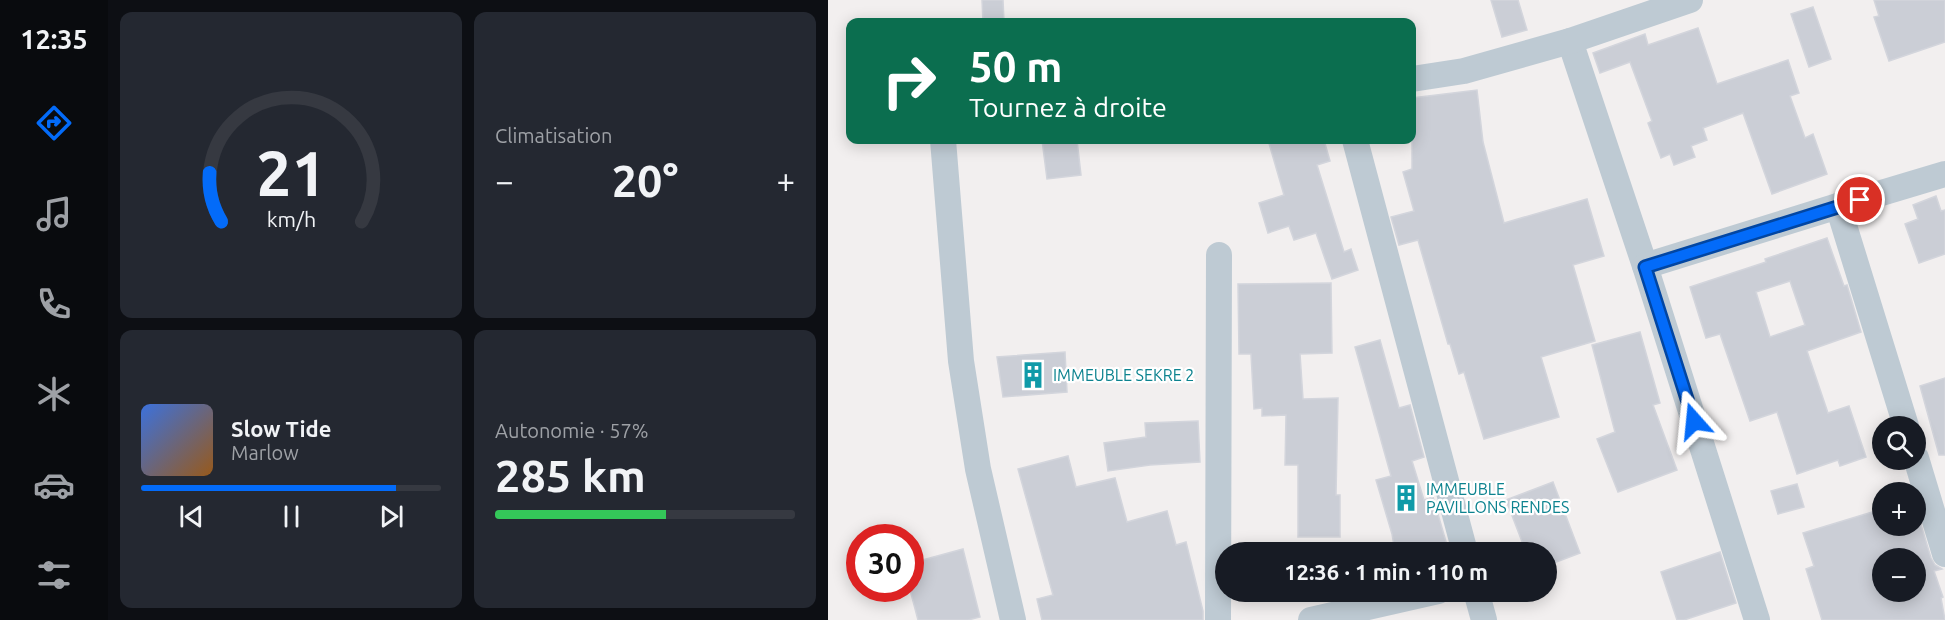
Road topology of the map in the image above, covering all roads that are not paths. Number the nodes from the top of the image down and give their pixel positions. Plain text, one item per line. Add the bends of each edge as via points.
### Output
1 (1690, 0) edge
2 (1569, 41) junction
3 (1416, 78) edge
4 (943, 144) edge
5 (1356, 144) edge
6 (1945, 174) edge
7 (1838, 206) junction
8 (1218, 255) dead end
9 (1645, 267) junction
10 (1903, 416) edge
11 (1920, 470) edge
12 (1463, 542) edge
13 (1945, 554) edge
14 (1390, 602) edge
15 (1479, 602) edge
16 (1013, 620) edge
17 (1218, 620) edge
18 (1311, 620) edge
19 (1484, 620) edge
20 (1757, 620) edge

1 - 2 street
2 - 3 street via 1464,71
2 - 9 street
4 - 16 street via 961,361 978,469
5 - 12 street
6 - 7 street
7 - 9 street
7 - 10 street
8 - 17 street
9 - 20 street
11 - 13 street
14 - 18 street
15 - 19 street

